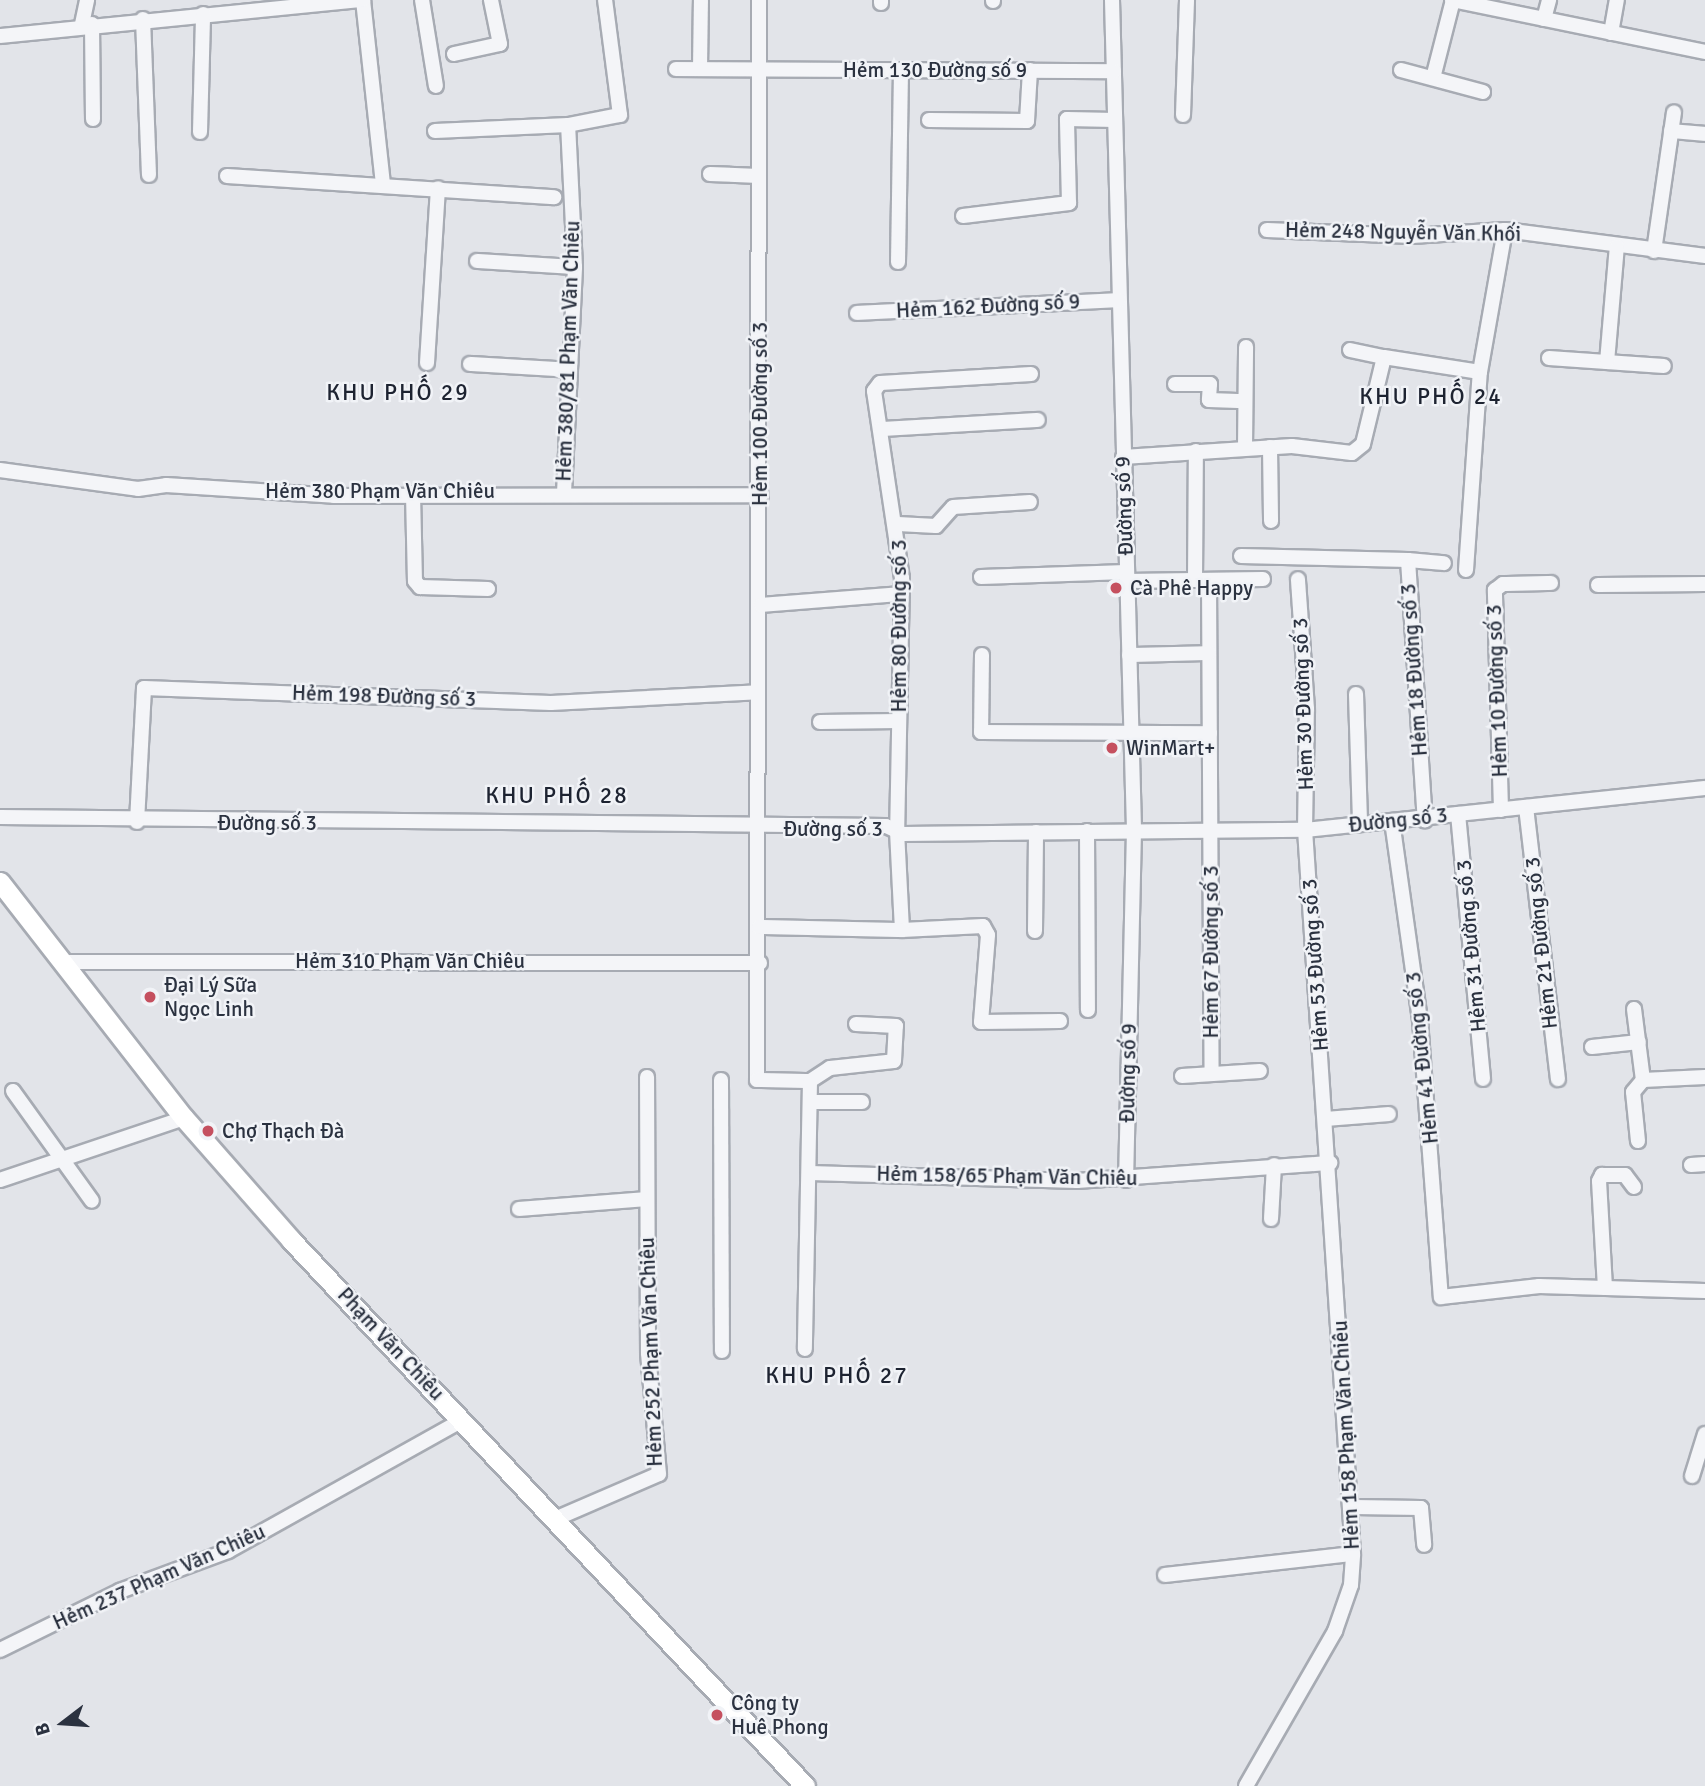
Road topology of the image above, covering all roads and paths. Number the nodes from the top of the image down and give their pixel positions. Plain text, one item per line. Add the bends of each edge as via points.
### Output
1 (87, 0) edge
2 (363, 0) edge
3 (422, 0) edge
4 (491, 0) edge
5 (605, 0) edge
6 (701, 0) edge
7 (759, 0) edge
8 (1112, 0) edge
9 (1187, 0) edge
10 (1452, 0) edge
11 (1549, 0) edge
12 (1617, 0) edge
13 (1477, 2) edge
14 (203, 14) junction
15 (144, 19) junction
16 (1544, 19) junction
17 (87, 24) junction
18 (1611, 33) junction
19 (0, 36) edge
20 (1705, 52) edge
21 (454, 54) dead end
22 (700, 68) junction
23 (676, 69) dead end
24 (757, 69) junction
25 (901, 70) junction
26 (1030, 70) junction
27 (1401, 70) dead end
28 (1114, 71) junction
29 (1433, 78) junction
30 (436, 86) dead end
31 (1483, 92) dead end
32 (1674, 112) dead end
33 (1183, 115) dead end
34 (93, 119) dead end
35 (929, 120) dead end
36 (1115, 120) junction
37 (568, 125) junction
38 (435, 131) dead end
39 (1671, 131) junction
40 (200, 132) dead end
41 (1705, 134) edge
42 (710, 174) dead end
43 (149, 175) dead end
44 (227, 176) dead end
45 (759, 176) junction
46 (383, 185) junction
47 (438, 188) junction
48 (554, 197) dead end
49 (963, 216) dead end
50 (1267, 230) dead end
51 (1505, 230) junction
52 (1618, 246) junction
53 (1654, 251) junction
54 (1705, 256) edge
55 (477, 261) dead end
56 (898, 262) dead end
57 (575, 267) junction
58 (1119, 300) junction
59 (857, 313) dead end
60 (1245, 347) dead end
61 (1350, 350) dead end
62 (1384, 357) junction
63 (1549, 358) dead end
64 (1607, 362) junction
65 (427, 363) dead end
66 (470, 365) dead end
67 (1664, 366) dead end
68 (570, 370) junction
69 (1480, 372) junction
70 (1031, 374) dead end
71 (1175, 384) dead end
72 (1245, 401) junction
73 (1038, 420) dead end
74 (881, 429) junction
75 (1270, 447) junction
76 (1245, 448) junction
77 (1196, 451) junction
78 (1123, 457) junction
79 (0, 470) edge
80 (565, 493) junction
81 (413, 494) junction
82 (761, 495) junction
83 (1030, 502) dead end
84 (1271, 521) dead end
85 (898, 524) junction
86 (1241, 556) dead end
87 (1408, 560) junction
88 (1444, 563) dead end
89 (1466, 570) dead end
90 (1126, 576) junction
91 (981, 577) dead end
92 (1263, 579) dead end
93 (1298, 579) dead end
94 (1202, 580) junction
95 (1552, 583) dead end
96 (1705, 584) edge
97 (1598, 585) dead end
98 (488, 589) dead end
99 (902, 594) junction
100 (761, 606) junction
101 (1209, 653) junction
102 (982, 655) dead end
103 (1129, 655) junction
104 (758, 692) junction
105 (1356, 694) dead end
106 (899, 720) junction
107 (820, 722) dead end
108 (1131, 730) junction
109 (1210, 733) junction
110 (1705, 788) edge
111 (1526, 807) junction
112 (1501, 810) junction
113 (1458, 814) junction
114 (0, 817) edge
115 (1425, 820) junction
116 (1392, 821) junction
117 (137, 822) junction
118 (1360, 824) junction
119 (755, 829) junction
120 (1212, 829) junction
121 (1306, 830) junction
122 (897, 831) junction
123 (1087, 831) junction
124 (1134, 831) junction
125 (1036, 832) junction
126 (0, 882) edge
127 (759, 928) junction
128 (902, 930) junction
129 (1035, 931) dead end
130 (60, 962) junction
131 (760, 963) junction
132 (1634, 1009) dead end
133 (1088, 1010) dead end
134 (1060, 1021) dead end
135 (856, 1024) dead end
136 (1639, 1042) junction
137 (1592, 1048) dead end
138 (1260, 1071) dead end
139 (1212, 1074) junction
140 (1181, 1076) dead end
141 (646, 1077) dead end
142 (1705, 1077) edge
143 (1483, 1079) dead end
144 (1558, 1079) dead end
145 (721, 1080) dead end
146 (1643, 1080) junction
147 (810, 1081) junction
148 (13, 1091) dead end
149 (862, 1101) dead end
150 (1325, 1101) joint
151 (810, 1102) junction
152 (1389, 1114) dead end
153 (184, 1118) junction
154 (1326, 1119) junction
155 (1638, 1141) dead end
156 (63, 1156) junction
157 (1330, 1163) junction
158 (1274, 1165) junction
159 (810, 1173) junction
160 (0, 1180) edge
161 (1126, 1180) junction
162 (1634, 1187) dead end
163 (647, 1199) junction
164 (92, 1201) dead end
165 (519, 1209) dead end
166 (1271, 1219) dead end
167 (1605, 1288) junction
168 (1705, 1291) edge
169 (805, 1349) dead end
170 (722, 1351) dead end
171 (462, 1420) junction
172 (1705, 1434) edge
173 (1692, 1476) dead end
174 (1354, 1507) junction
175 (555, 1519) junction
176 (1424, 1545) dead end
177 (1353, 1554) junction
178 (1165, 1575) dead end
179 (0, 1650) edge
180 (805, 1786) edge
181 (1246, 1786) edge

1 - 17 street
2 - 14 street
2 - 46 street
3 - 30 street
4 - 21 street via 500,44
5 - 37 street via 620,115
6 - 22 street
7 - 24 street, Hẻm 100 Đường số 3
8 - 28 street, Đường số 9
9 - 33 street
10 - 13 street
10 - 29 street
11 - 16 street
12 - 18 street
13 - 16 street
14 - 15 street
14 - 40 street
15 - 17 street
15 - 43 street
16 - 18 street
17 - 19 street
17 - 34 street
18 - 20 street
22 - 23 street, Hẻm 130 Đường số 9
22 - 24 street, Hẻm 130 Đường số 9
24 - 25 street, Hẻm 130 Đường số 9
24 - 45 street, Hẻm 100 Đường số 3
25 - 26 street, Hẻm 130 Đường số 9
25 - 56 street
26 - 28 street, Hẻm 130 Đường số 9
26 - 35 street via 1027,121
27 - 29 street
28 - 36 street, Đường số 9
29 - 31 street
32 - 39 street
36 - 49 street via 1067,119 1069,204
36 - 58 street, Đường số 9
37 - 38 street
37 - 57 street, Hẻm 380/81 Phạm Văn Chiêu
39 - 41 street
39 - 53 street
42 - 45 street
44 - 46 street
45 - 82 street, Hẻm 100 Đường số 3
46 - 47 street
47 - 48 street
47 - 65 street
50 - 51 street, Hẻm 248 Nguyễn Văn Khối via 1412,236
51 - 52 street, Hẻm 248 Nguyễn Văn Khối
51 - 69 street
52 - 53 street, Hẻm 248 Nguyễn Văn Khối
52 - 64 street
53 - 54 street, Hẻm 248 Nguyễn Văn Khối
55 - 57 street
57 - 68 street, Hẻm 380/81 Phạm Văn Chiêu
58 - 59 street, Hẻm 162 Đường số 9
58 - 78 street, Đường số 9
60 - 72 street
61 - 62 street
62 - 69 street
62 - 75 street via 1360,450
63 - 64 street
64 - 67 street
66 - 68 street
68 - 80 street, Hẻm 380/81 Phạm Văn Chiêu
69 - 89 street
70 - 74 street, Hẻm 80 Đường số 3 via 880,383 874,391
71 - 72 street via 1210,384 1209,400
72 - 76 street
73 - 74 street
74 - 85 street, Hẻm 80 Đường số 3
75 - 76 street
75 - 84 street
76 - 77 street
77 - 78 street
77 - 94 street, Hẻm 67 Đường số 3
78 - 90 street, Đường số 9
79 - 81 street, Hẻm 380 Phạm Văn Chiêu via 138,489
80 - 81 street, Hẻm 380 Phạm Văn Chiêu
80 - 82 street, Hẻm 380 Phạm Văn Chiêu
81 - 98 street via 415,581 420,587
82 - 100 street, Hẻm 100 Đường số 3
83 - 85 street via 953,507 936,526
85 - 99 street, Hẻm 80 Đường số 3
86 - 87 street, Hẻm 18 Đường số 3
87 - 88 street
87 - 115 street, Hẻm 18 Đường số 3
90 - 91 street
90 - 94 street
90 - 103 street, Đường số 9
92 - 94 street
93 - 121 street, Hẻm 30 Đường số 3 via 1307,709
94 - 101 street, Hẻm 67 Đường số 3
95 - 112 street, Hẻm 10 Đường số 3 via 1503,584 1495,590
96 - 97 street
99 - 100 street
99 - 106 street, Hẻm 80 Đường số 3
100 - 104 street, Hẻm 100 Đường số 3
101 - 103 street
101 - 109 street, Hẻm 67 Đường số 3
102 - 108 street via 981,732
103 - 108 street, Đường số 9
104 - 117 street, Hẻm 198 Đường số 3 via 551,703 144,688
104 - 119 street, Hẻm 100 Đường số 3
105 - 118 street
106 - 107 street
106 - 122 street, Hẻm 80 Đường số 3
108 - 109 street
108 - 124 street, Đường số 9
109 - 120 street, Hẻm 67 Đường số 3
110 - 111 street, Đường số 3
111 - 112 street, Đường số 3
111 - 144 street, Hẻm 21 Đường số 3
112 - 113 street, Đường số 3
113 - 115 street, Đường số 3
113 - 143 street, Hẻm 31 Đường số 3
114 - 117 street, Đường số 3
115 - 116 street, Đường số 3
116 - 118 street, Đường số 3
116 - 167 street, Hẻm 41 Đường số 3 via 1420,1020 1441,1297 1539,1286
117 - 119 street, Đường số 3
118 - 121 street, Đường số 3
119 - 122 street, Đường số 3 via 886,826
119 - 127 street
120 - 121 street, Đường số 3
120 - 124 street, Đường số 3
120 - 139 street, Hẻm 67 Đường số 3
121 - 150 street, Hẻm 53 Đường số 3
122 - 125 street, Đường số 3
122 - 128 street, Hẻm 80 Đường số 3
123 - 124 street, Đường số 3
123 - 125 street, Đường số 3
123 - 133 street
124 - 161 street, Đường số 9
125 - 129 street
126 - 130 main road, Phạm Văn Chiêu
127 - 128 street
127 - 131 street
128 - 134 street via 983,926 988,935 981,1023
130 - 131 street, Hẻm 310 Phạm Văn Chiêu
130 - 153 main road, Phạm Văn Chiêu
131 - 147 street via 757,1080
132 - 136 street
135 - 147 street via 896,1026 894,1061 830,1068
136 - 137 street
136 - 146 street
138 - 139 street
139 - 140 street
141 - 163 street, Hẻm 252 Phạm Văn Chiêu
142 - 146 street
145 - 170 street
146 - 155 street via 1633,1092
147 - 151 street
148 - 156 street
149 - 151 street
150 - 154 street, Hẻm 158 Phạm Văn Chiêu
151 - 159 street
152 - 154 street
153 - 156 street
153 - 171 main road, Phạm Văn Chiêu
154 - 157 street, Hẻm 158 Phạm Văn Chiêu
156 - 160 street
156 - 164 street
157 - 158 street, Hẻm 158/65 Phạm Văn Chiêu
157 - 174 street, Hẻm 158 Phạm Văn Chiêu
158 - 161 street, Hẻm 158/65 Phạm Văn Chiêu
158 - 166 street
159 - 161 street, Hẻm 158/65 Phạm Văn Chiêu
159 - 169 street
162 - 167 street via 1625,1175 1602,1175 1599,1181
163 - 165 street
163 - 175 street, Hẻm 252 Phạm Văn Chiêu via 648,1353 659,1474
167 - 168 street
171 - 175 main road, Phạm Văn Chiêu
171 - 179 street, Hẻm 237 Phạm Văn Chiêu via 228,1551 120,1591
172 - 173 street
174 - 176 street via 1420,1508
174 - 177 street, Hẻm 158 Phạm Văn Chiêu
175 - 180 main road, Phạm Văn Chiêu
177 - 178 street
177 - 181 street, Hẻm 158 Phạm Văn Chiêu via 1351,1585 1335,1630

